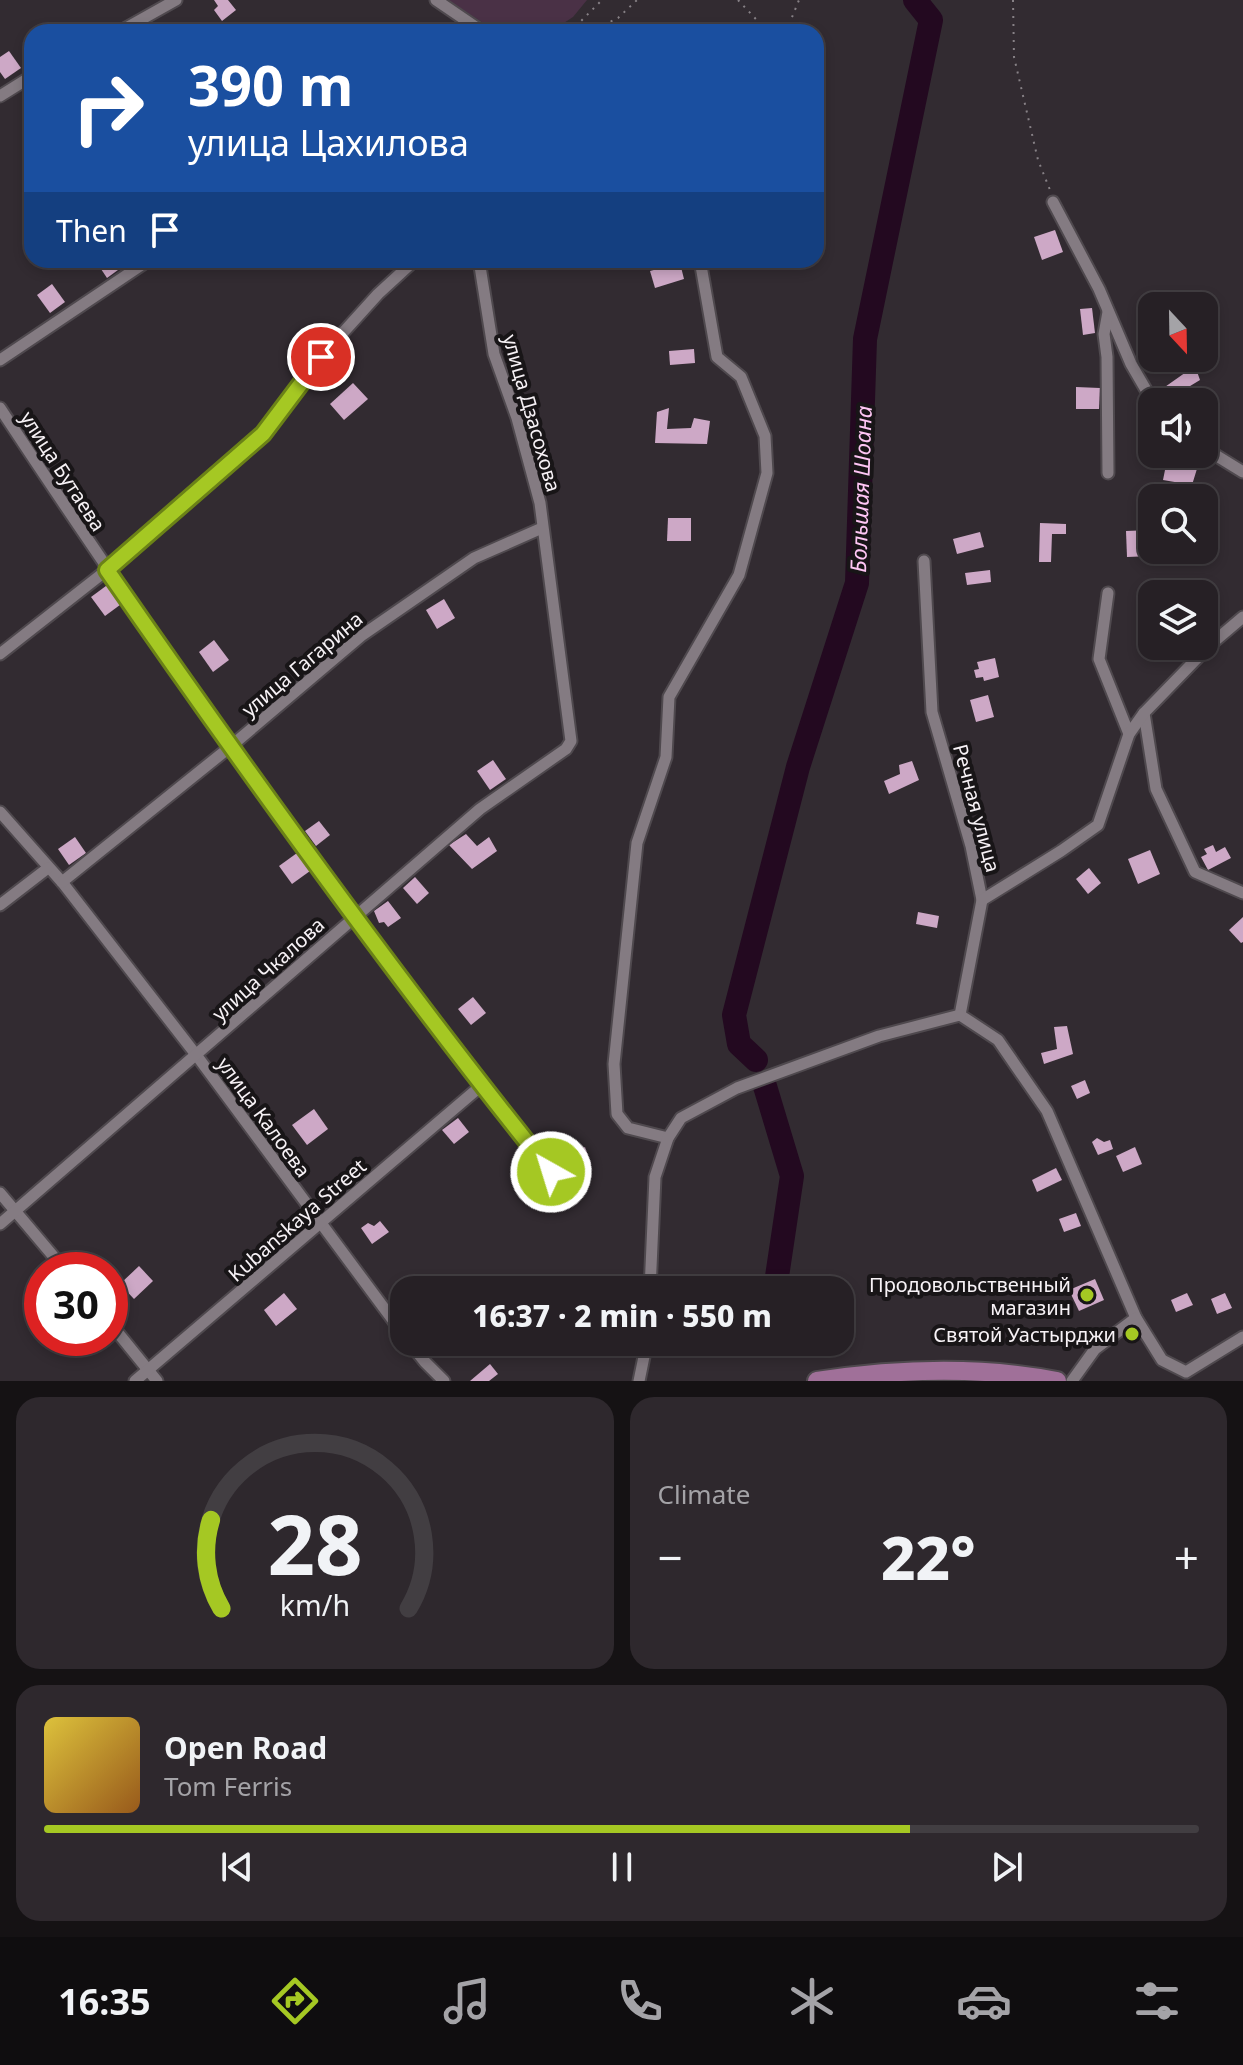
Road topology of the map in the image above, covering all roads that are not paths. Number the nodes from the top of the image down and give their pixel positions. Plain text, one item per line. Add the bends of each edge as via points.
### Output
1 (176, 0) edge
2 (436, 0) edge
3 (133, 24) edge
4 (471, 24) edge
5 (24, 81) edge
6 (0, 96) edge
7 (1053, 202) road end
8 (137, 268) edge
9 (406, 268) edge
10 (480, 268) edge
11 (701, 268) edge
12 (1109, 311) junction
13 (0, 360) edge
14 (1145, 388) edge
15 (0, 408) edge
16 (1218, 457) edge
17 (1243, 472) edge
18 (1108, 473) dead end
19 (542, 528) junction
20 (924, 561) dead end
21 (107, 570) junction
22 (1108, 593) dead end
23 (1243, 617) edge
24 (0, 654) edge
25 (1144, 713) junction
26 (1129, 734) junction
27 (230, 747) junction
28 (566, 749) joint
29 (0, 812) edge
30 (48, 868) junction
31 (62, 882) junction
32 (1243, 893) edge
33 (982, 900) junction
34 (0, 905) edge
35 (355, 915) junction
36 (960, 1015) junction
37 (197, 1056) junction
38 (482, 1085) junction
39 (668, 1138) junction
40 (551, 1172) dead end
41 (0, 1193) edge
42 (15, 1211) junction
43 (0, 1224) edge
44 (320, 1225) junction
45 (50, 1252) edge
46 (651, 1276) edge
47 (390, 1317) edge
48 (1136, 1318) junction
49 (1243, 1337) edge
50 (128, 1344) edge
51 (420, 1356) edge
52 (644, 1356) edge
53 (149, 1369) junction
54 (135, 1381) edge
55 (157, 1381) edge
56 (444, 1381) edge
57 (639, 1381) edge
58 (817, 1381) edge
59 (1057, 1381) edge
60 (1072, 1381) edge

1 - 3 street
2 - 4 street
5 - 6 street
7 - 12 street
8 - 13 street
9 - 21 street via 321,357 263,434
10 - 19 street, улица Дзасохова via 494,354 517,418
11 - 39 street via 717,357 741,377 765,436 767,473 739,575 669,697 666,757 637,843 614,1064 617,1114 628,1128
12 - 14 street
12 - 18 street via 1104,334
15 - 21 street, улица Бутаева
16 - 17 street
19 - 27 street, улица Гагарина via 474,558 361,636
19 - 28 street, улица Дзасохова via 571,731
20 - 33 street, Речная улица via 932,712
21 - 24 street
21 - 27 street, улица Бутаева
22 - 26 street via 1099,659
23 - 25 street
25 - 26 street
25 - 32 street via 1156,789 1195,872
26 - 33 street via 1098,825
27 - 31 street, улица Гагарина
27 - 35 street, улица Бутаева
28 - 35 street, улица Чкалова via 480,809
29 - 30 street, улица Калоева
30 - 31 street, улица Калоева
30 - 34 street
31 - 37 street, улица Калоева
33 - 36 street, Речная улица
35 - 37 street, улица Чкалова
35 - 38 street, улица Бутаева
36 - 39 street via 879,1036 737,1088 681,1118
36 - 48 street via 998,1040 1047,1111
37 - 42 street, улица Чкалова
37 - 44 street, улица Калоева
38 - 40 street, улица Бутаева
38 - 44 street, Kubanskaya Street
39 - 46 street via 655,1177
41 - 42 street
42 - 43 street, улица Чкалова
42 - 45 street
44 - 47 street, улица Калоева
44 - 53 street, Kubanskaya Street
48 - 49 street via 1162,1360 1186,1372
48 - 60 street via 1095,1349
50 - 53 street
51 - 56 street
52 - 57 street
53 - 54 street, Kubanskaya Street
53 - 55 street
58 - 59 main road via 932,1371

